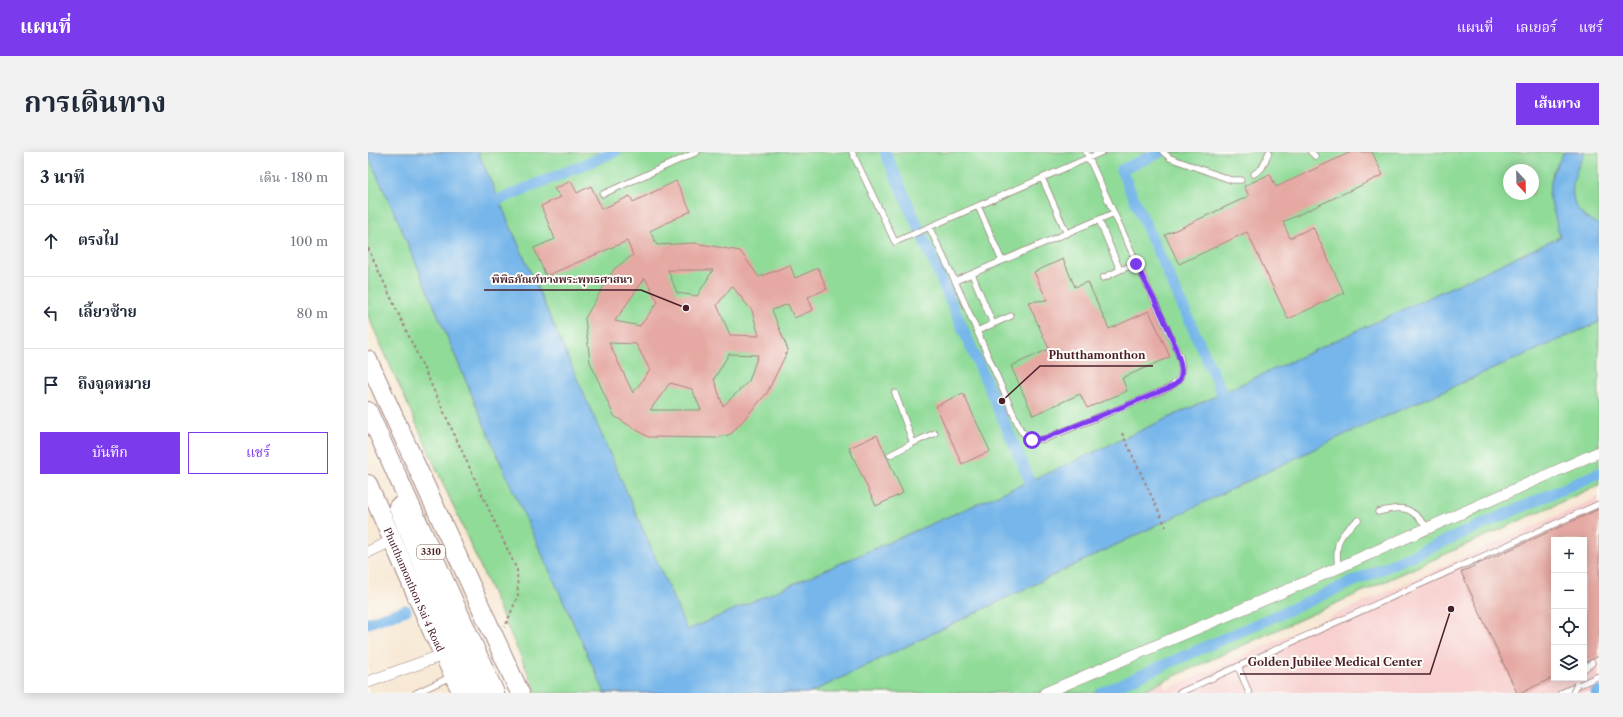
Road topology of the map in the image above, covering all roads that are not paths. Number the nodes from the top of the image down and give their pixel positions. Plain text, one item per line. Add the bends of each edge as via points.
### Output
1 (698, 152) edge
2 (852, 152) edge
3 (1102, 152) edge
4 (1269, 152) edge
5 (1163, 153) edge
6 (1087, 155) edge
7 (1254, 174) dead end
8 (1042, 178) junction
9 (1241, 180) dead end
10 (603, 194) dead end
11 (978, 206) junction
12 (1114, 213) junction
13 (1099, 220) junction
14 (929, 228) junction
15 (1067, 234) junction
16 (1002, 261) junction
17 (1136, 264) junction
18 (1120, 270) junction
19 (972, 274) junction
20 (1103, 278) dead end
21 (956, 281) junction
22 (1011, 316) dead end
23 (992, 324) junction
24 (977, 331) junction
25 (368, 360) edge
26 (896, 393) dead end
27 (368, 411) edge
28 (935, 433) dead end
29 (368, 434) edge
30 (913, 443) junction
31 (1599, 452) edge
32 (890, 454) dead end
33 (368, 484) edge
34 (1599, 504) edge
35 (1378, 512) dead end
36 (1358, 520) dead end
37 (1428, 528) junction
38 (393, 540) junction
39 (368, 552) edge
40 (1338, 568) junction
41 (432, 631) junction
42 (437, 657) junction
43 (1592, 663) dead end
44 (1238, 666) junction
45 (1587, 667) edge
46 (1599, 676) edge
47 (1578, 681) edge
48 (368, 682) edge
49 (448, 686) edge
50 (416, 693) edge
51 (462, 693) edge
52 (477, 693) edge
53 (495, 693) edge
54 (520, 693) edge
55 (1045, 693) edge
56 (1180, 693) edge
57 (1249, 693) edge
58 (1562, 693) edge
59 (1573, 693) edge

1 - 10 lane
2 - 14 lane via 895,242
3 - 6 lane
4 - 7 lane via 1262,168
5 - 9 lane via 1170,158 1231,180
6 - 8 lane
6 - 12 lane
8 - 11 lane
8 - 15 lane
11 - 14 lane
11 - 16 lane
12 - 13 lane
12 - 17 lane
13 - 15 lane
13 - 18 lane
14 - 21 lane
15 - 16 lane
16 - 19 lane
17 - 18 lane
17 - 24 lane via 1180,357 1182,375 1178,382 1169,388 1045,438 1032,440 1021,431
18 - 20 lane
19 - 21 lane
19 - 23 lane
21 - 24 lane
22 - 23 lane
23 - 24 lane
25 - 54 main road
26 - 30 lane
27 - 53 main road, 3310
28 - 30 lane
29 - 52 main road
30 - 32 lane
31 - 37 street
33 - 38 main road, Phutthamonthon Sai 4 Road / 3310
34 - 44 lane
35 - 37 lane via 1391,508 1406,509 1415,512
36 - 40 lane via 1340,538 1336,551
37 - 40 street
38 - 39 street
38 - 41 main road, Phutthamonthon Sai 4 Road / 3310
40 - 55 street
41 - 42 main road
41 - 51 main road, Phutthamonthon Sai 4 Road / 3310
42 - 48 street
42 - 49 main road
43 - 45 lane
44 - 56 lane
44 - 57 lane
46 - 58 lane
47 - 59 lane, bridge
49 - 50 lane

